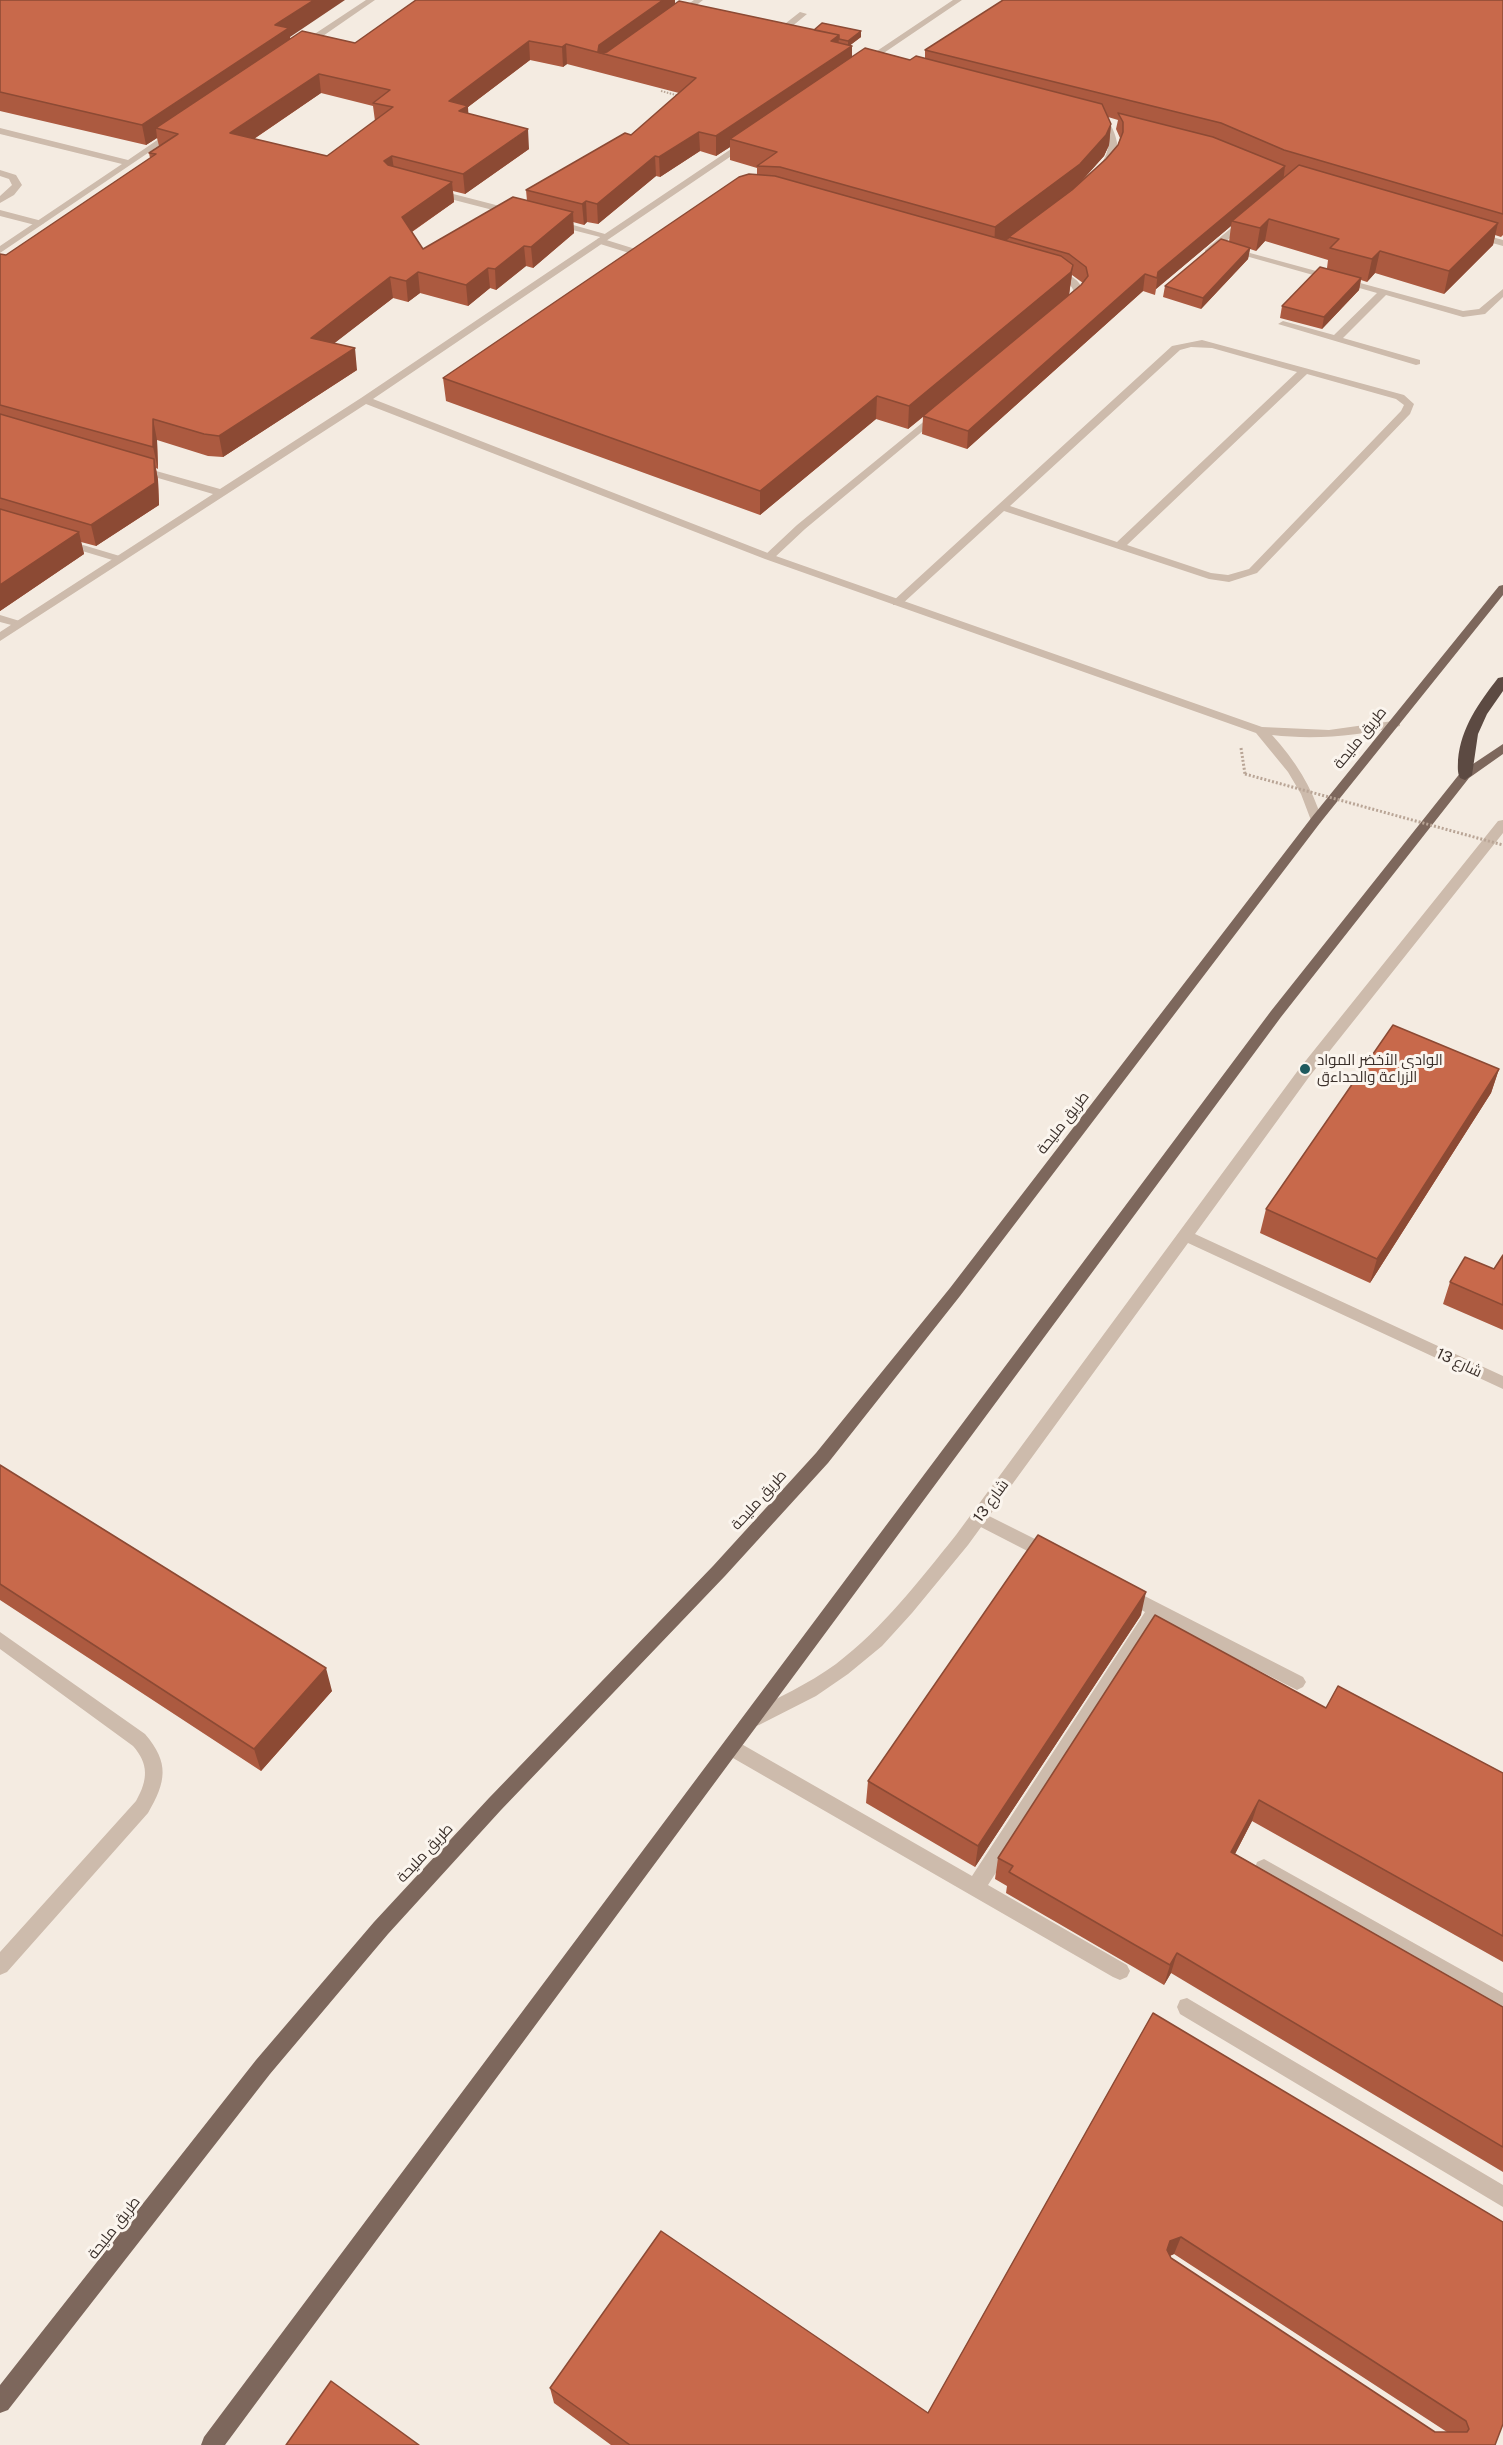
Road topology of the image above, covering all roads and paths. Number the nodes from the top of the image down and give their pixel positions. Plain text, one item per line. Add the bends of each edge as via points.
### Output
1 (371, 0) edge
2 (699, 0) edge
3 (958, 0) edge
4 (803, 14) dead end
5 (678, 15) junction
6 (689, 17) edge
7 (669, 22) edge
8 (765, 33) edge
9 (776, 36) junction
10 (786, 38) edge
11 (294, 52) edge
12 (856, 68) edge
13 (661, 91) edge
14 (682, 96) edge
15 (1094, 119) edge
16 (1105, 122) junction
17 (187, 124) edge
18 (1116, 124) edge
19 (0, 131) edge
20 (752, 138) edge
21 (129, 163) junction
22 (1101, 169) edge
23 (0, 173) edge
24 (427, 190) edge
25 (0, 200) edge
26 (0, 213) edge
27 (526, 215) edge
28 (1251, 216) edge
29 (548, 221) edge
30 (39, 223) junction
31 (1459, 230) edge
32 (603, 239) junction
33 (1503, 243) edge
34 (1217, 245) junction
35 (651, 248) edge
36 (0, 250) edge
37 (642, 254) junction
38 (1201, 258) edge
39 (632, 261) edge
40 (1040, 269) edge
41 (1384, 292) junction
42 (1503, 292) edge
43 (1057, 313) edge
44 (1283, 324) edge
45 (1336, 339) junction
46 (1416, 362) dead end
47 (1305, 370) junction
48 (365, 400) junction
49 (947, 405) edge
50 (122, 464) edge
51 (221, 493) junction
52 (1002, 507) junction
53 (54, 539) edge
54 (1119, 546) junction
55 (770, 557) junction
56 (119, 559) junction
57 (1503, 588) edge
58 (897, 603) junction
59 (0, 618) edge
60 (19, 624) junction
61 (0, 637) edge
62 (1503, 681) edge
63 (1396, 723) junction
64 (1260, 730) junction
65 (1503, 748) edge
66 (1245, 774) dead end
67 (1465, 775) junction
68 (1316, 820) junction
69 (1503, 824) edge
70 (1503, 845) edge
71 (1186, 1236) junction
72 (1503, 1383) edge
73 (979, 1518) junction
74 (1062, 1561) edge
75 (1114, 1587) edge
76 (1156, 1609) junction
77 (0, 1639) edge
78 (1297, 1682) dead end
79 (753, 1719) junction
80 (732, 1748) junction
81 (1264, 1868) edge
82 (975, 1887) junction
83 (0, 1966) edge
84 (1120, 1971) edge
85 (1503, 2003) edge
86 (1188, 2007) dead end
87 (1503, 2197) edge
88 (0, 2402) edge
89 (212, 2445) edge

1 - 11 street
2 - 5 street
3 - 12 street
4 - 9 street
5 - 6 street
5 - 7 street
8 - 9 street
9 - 10 street
13 - 14 path
15 - 16 street
16 - 18 street
16 - 22 street via 1115,149
17 - 21 street
19 - 21 street
20 - 32 street
21 - 30 street
23 - 25 street via 13,177 17,185
24 - 27 street
26 - 30 street
28 - 34 street
29 - 32 street
30 - 36 street
31 - 33 street
32 - 37 street
32 - 48 street
34 - 38 street
34 - 41 street
35 - 37 street
37 - 39 street
40 - 43 street via 1063,275 1078,286 1075,298
41 - 42 street via 1470,314 1482,312
41 - 45 street
44 - 45 street
45 - 46 street
47 - 52 street via 1209,344 1191,343 1176,348
47 - 54 street
47 - 54 street via 1400,397 1409,409 1246,575 1229,579 1209,576
48 - 51 street
48 - 55 street
49 - 55 street
50 - 51 street
51 - 56 street
52 - 54 street
52 - 58 street
53 - 56 street
55 - 58 street
56 - 60 street
57 - 63 main road, طريق مليحة
58 - 64 street
59 - 60 street
60 - 61 street
62 - 67 highway via 1476,717 1468,735
63 - 64 street via 1332,735
63 - 68 main road, طريق مليحة
64 - 68 street via 1291,764 1311,800
65 - 67 main road
66 - 70 path, bridge
67 - 79 main road via 1276,1014
68 - 88 main road, طريق مليحة via 955,1292 822,1458 381,1928 263,2067
69 - 71 street, شارع 13 via 1304,1073
71 - 72 street, شارع 13
71 - 73 street, شارع 13
73 - 74 street
73 - 79 street, شارع 13 via 878,1638 843,1669 811,1690
75 - 76 street
76 - 78 street
76 - 82 street
77 - 83 street via 139,1740 149,1750 155,1778 142,1807
79 - 80 main road
80 - 82 street
80 - 89 main road
81 - 85 street
82 - 84 street
86 - 87 street

